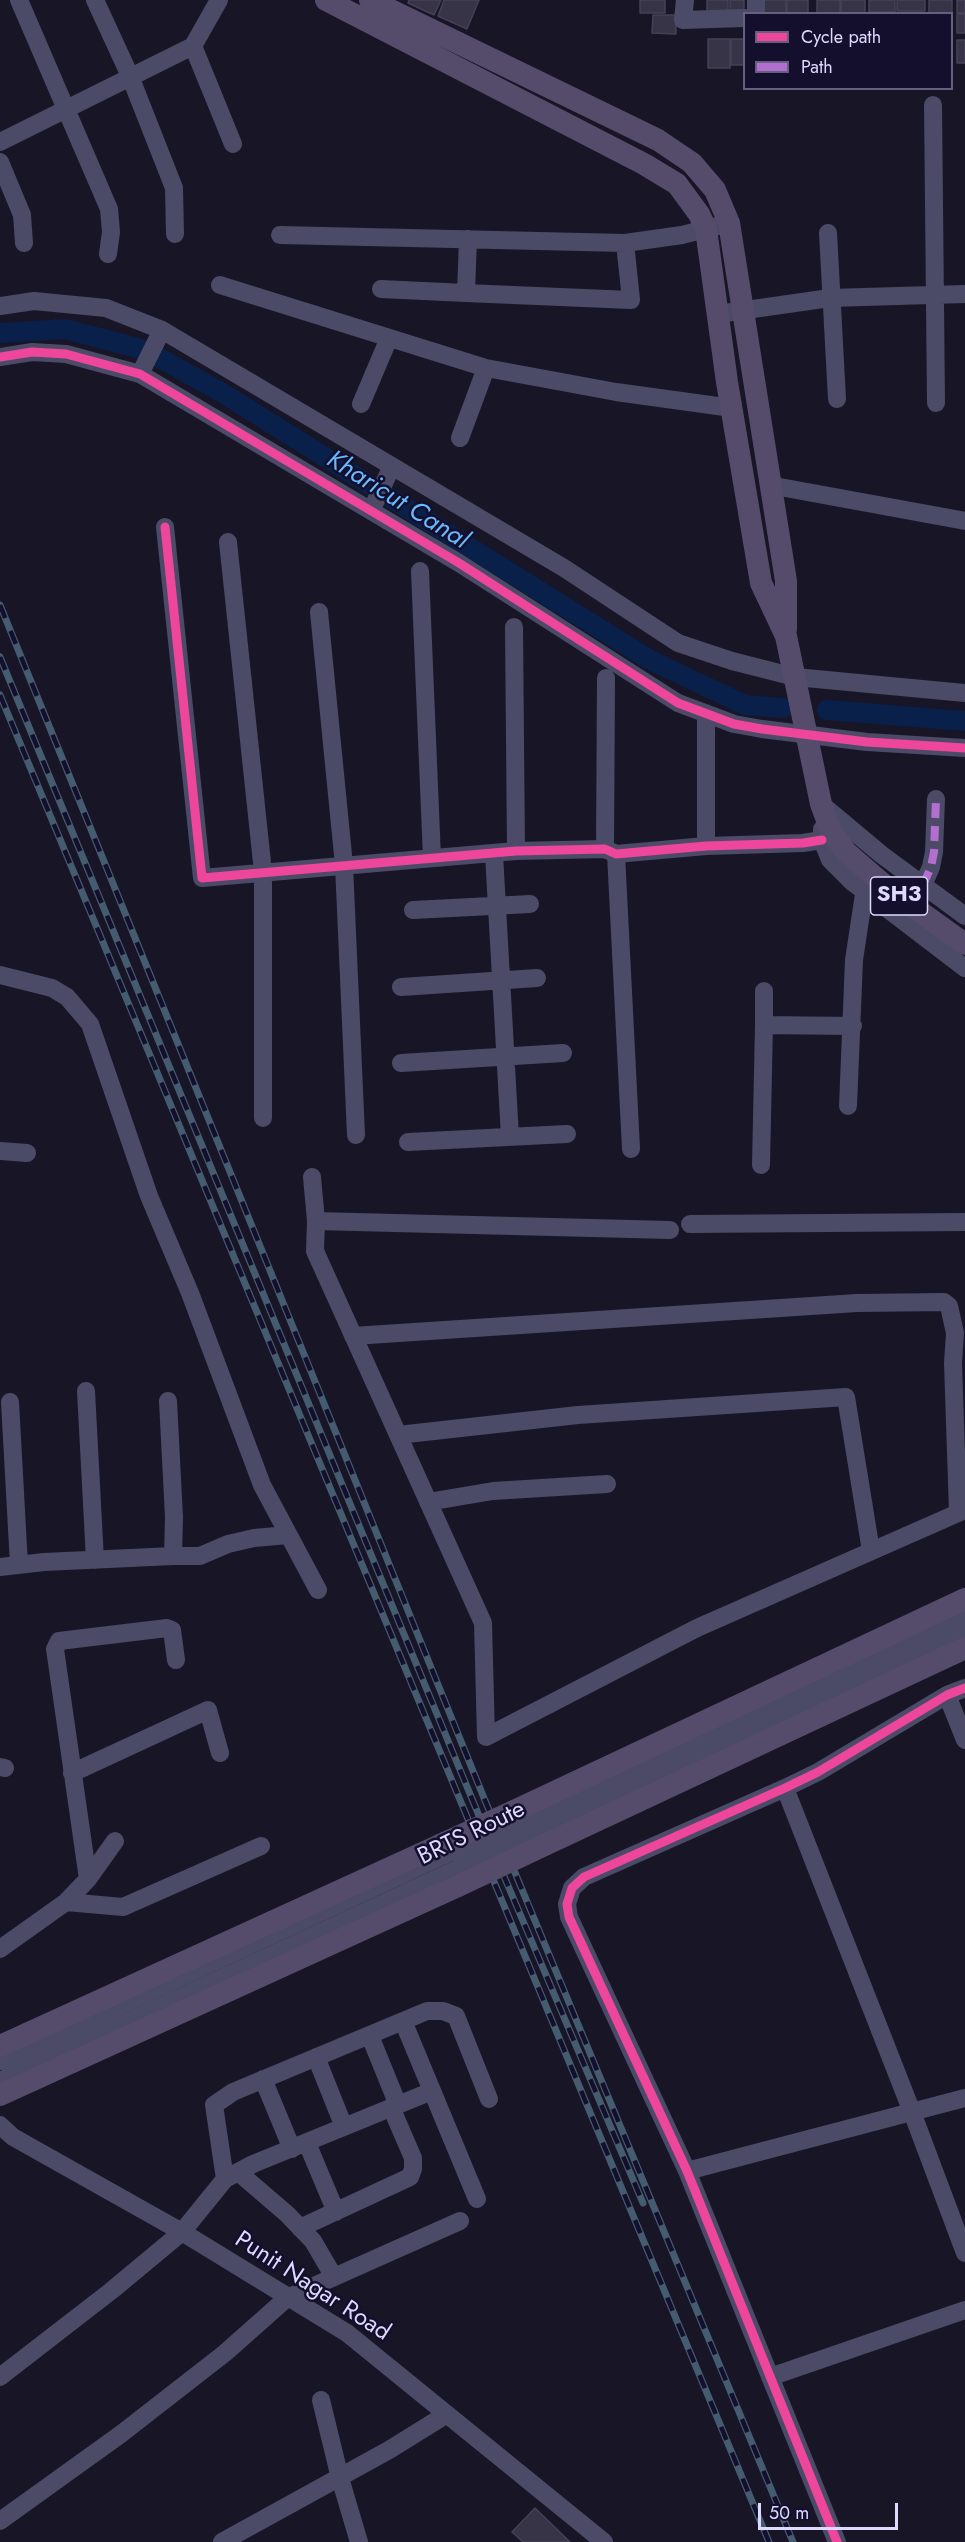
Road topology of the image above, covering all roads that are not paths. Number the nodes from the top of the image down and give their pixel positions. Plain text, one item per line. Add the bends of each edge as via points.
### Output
1 (19, 0) edge
2 (95, 0) edge
3 (219, 0) edge
4 (326, 0) edge
5 (372, 0) edge
6 (685, 0) edge
7 (743, 18) edge
8 (193, 46) junction
9 (130, 76) junction
10 (933, 105) dead end
11 (66, 108) junction
12 (2, 135) edge
13 (233, 144) dead end
14 (0, 162) edge
15 (729, 223) junction
16 (706, 229) junction
17 (828, 233) dead end
18 (175, 234) dead end
19 (280, 235) dead end
20 (468, 239) junction
21 (24, 243) dead end
22 (625, 243) junction
23 (108, 254) dead end
24 (220, 285) dead end
25 (381, 290) dead end
26 (466, 293) junction
27 (965, 294) edge
28 (935, 295) junction
29 (830, 298) junction
30 (0, 306) edge
31 (742, 310) junction
32 (718, 314) junction
33 (161, 333) junction
34 (388, 338) junction
35 (0, 357) edge
36 (486, 369) junction
37 (141, 372) junction
38 (837, 399) dead end
39 (936, 403) dead end
40 (361, 404) dead end
41 (732, 408) junction
42 (460, 438) dead end
43 (392, 466) junction
44 (769, 485) junction
45 (372, 512) junction
46 (965, 521) edge
47 (165, 527) dead end
48 (228, 542) dead end
49 (420, 571) dead end
50 (319, 612) dead end
51 (514, 627) dead end
52 (786, 636) junction
53 (795, 677) junction
54 (606, 678) dead end
55 (965, 693) edge
56 (706, 713) junction
57 (807, 736) junction
58 (965, 748) edge
59 (936, 799) dead end
60 (821, 804) junction
61 (830, 841) junction
62 (706, 846) junction
63 (516, 851) junction
64 (611, 851) junction
65 (494, 854) junction
66 (432, 858) junction
67 (344, 865) junction
68 (263, 872) junction
69 (923, 885) junction
70 (864, 894) junction
71 (530, 904) dead end
72 (497, 906) junction
73 (413, 910) dead end
74 (965, 916) edge
75 (965, 944) edge
76 (965, 968) edge
77 (0, 975) edge
78 (537, 978) dead end
79 (502, 981) junction
80 (401, 987) dead end
81 (764, 992) dead end
82 (764, 1025) junction
83 (853, 1026) junction
84 (563, 1053) dead end
85 (506, 1056) junction
86 (400, 1063) dead end
87 (848, 1106) dead end
88 (263, 1118) dead end
89 (567, 1134) dead end
90 (356, 1135) dead end
91 (510, 1137) junction
92 (408, 1142) dead end
93 (631, 1149) dead end
94 (0, 1151) edge
95 (27, 1153) dead end
96 (761, 1165) dead end
97 (312, 1177) dead end
98 (316, 1221) junction
99 (965, 1222) edge
100 (690, 1224) dead end
101 (670, 1230) dead end
102 (353, 1336) junction
103 (86, 1391) dead end
104 (168, 1401) dead end
105 (10, 1402) dead end
106 (398, 1435) junction
107 (607, 1484) dead end
108 (428, 1502) junction
109 (961, 1511) edge
110 (288, 1535) junction
111 (871, 1551) junction
112 (173, 1556) junction
113 (95, 1560) junction
114 (19, 1565) junction
115 (0, 1567) edge
116 (318, 1590) dead end
117 (965, 1599) edge
118 (965, 1614) edge
119 (965, 1630) edge
120 (965, 1648) edge
121 (176, 1660) dead end
122 (965, 1688) edge
123 (946, 1695) junction
124 (965, 1740) edge
125 (220, 1753) dead end
126 (72, 1773) junction
127 (785, 1788) junction
128 (524, 1829) junction
129 (115, 1841) dead end
130 (261, 1846) dead end
131 (449, 1864) junction
132 (88, 1879) junction
133 (66, 1902) junction
134 (0, 1949) edge
135 (403, 2021) junction
136 (370, 2036) junction
137 (0, 2046) edge
138 (316, 2057) junction
139 (0, 2061) edge
140 (263, 2079) junction
141 (0, 2081) edge
142 (432, 2091) junction
143 (0, 2095) edge
144 (965, 2098) edge
145 (489, 2099) dead end
146 (395, 2106) junction
147 (912, 2112) junction
148 (344, 2127) junction
149 (4, 2135) edge
150 (299, 2146) junction
151 (687, 2171) junction
152 (232, 2176) junction
153 (477, 2199) dead end
154 (336, 2212) junction
155 (460, 2221) dead end
156 (300, 2228) junction
157 (182, 2232) junction
158 (965, 2253) edge
159 (334, 2277) junction
160 (288, 2298) junction
161 (965, 2310) edge
162 (0, 2377) edge
163 (770, 2377) junction
164 (321, 2400) dead end
165 (447, 2414) junction
166 (340, 2478) junction
167 (0, 2521) edge
168 (222, 2542) edge
169 (359, 2542) edge
170 (604, 2542) edge
171 (837, 2542) edge

1 - 11 street
2 - 9 street
3 - 8 street
4 - 16 main road via 669,179 677,184
5 - 15 main road via 658,140 692,163 715,190
6 - 7 street via 684,20
8 - 9 street
8 - 13 street
9 - 11 street
9 - 18 street via 174,188
10 - 28 street
11 - 12 street
11 - 23 street via 109,209
14 - 21 street via 22,215
15 - 16 street
15 - 31 main road
16 - 22 street
16 - 32 main road
17 - 29 street
19 - 20 street
20 - 22 street
20 - 26 street
22 - 26 street via 631,300
24 - 34 street
25 - 26 street
27 - 28 street
28 - 29 street
28 - 39 street
29 - 31 street
29 - 38 street
30 - 33 street via 34,301 106,308
31 - 32 street
31 - 44 main road
32 - 41 main road
33 - 37 street
33 - 43 street
34 - 36 street
34 - 40 street
35 - 37 street via 32,352 66,354
36 - 41 street
36 - 42 street
37 - 45 street
41 - 52 main road via 761,584
43 - 45 street
43 - 53 street via 564,568 678,643
44 - 46 street
44 - 52 main road via 786,581
45 - 56 street via 459,562 678,703
47 - 68 street via 202,878
48 - 68 street
49 - 66 street
50 - 67 street
51 - 63 street
52 - 53 main road
53 - 55 street
53 - 57 main road, SH3
54 - 64 street
56 - 57 street via 734,724
56 - 62 street
57 - 58 street
57 - 60 main road, SH3
59 - 69 street via 934,852
60 - 61 main road, SH3 via 831,831
60 - 69 street, SH3
61 - 62 street
61 - 70 street, SH3 via 830,860
61 - 75 main road, SH3
62 - 64 street
63 - 64 street
63 - 65 street
64 - 93 street
65 - 66 street
65 - 72 street
66 - 67 street
67 - 68 street
67 - 90 street
68 - 88 street
69 - 74 street, SH3
70 - 76 street, SH3
70 - 83 street via 854,960
71 - 72 street
72 - 73 street
72 - 79 street
77 - 110 street via 52,988 68,997 90,1024 149,1196 262,1485
78 - 79 street
79 - 80 street
79 - 85 street
81 - 82 street
82 - 83 street
82 - 96 street
83 - 87 street
84 - 85 street
85 - 86 street
85 - 91 street
89 - 91 street
91 - 92 street
94 - 95 street
97 - 98 street
98 - 101 street
98 - 102 street via 315,1251
99 - 100 street
102 - 106 street
102 - 109 street via 857,1303 944,1302 949,1306 955,1333 953,1363
103 - 113 street
104 - 112 street
105 - 114 street
106 - 108 street
106 - 111 street via 578,1415 846,1397
107 - 108 street via 493,1491
108 - 111 street via 483,1623 486,1737 697,1628
109 - 111 street
110 - 112 street via 228,1544 200,1556
110 - 116 street
112 - 113 street
113 - 114 street
114 - 115 street
117 - 128 main road
118 - 128 street, BRTS Route
119 - 128 street, BRTS Route
120 - 128 main road
121 - 126 street via 172,1630 167,1628 59,1641 55,1656
122 - 123 street
123 - 124 street
123 - 127 street
125 - 126 street via 208,1710
126 - 132 street
127 - 147 street
127 - 151 street via 584,1877 572,1888 567,1904 569,1917
128 - 131 main road, bridge
128 - 131 main road, bridge
129 - 132 street
130 - 133 street via 123,1907
131 - 137 main road
131 - 139 street, BRTS Route
131 - 141 street, BRTS Route
131 - 143 main road
132 - 133 street
133 - 134 street
135 - 136 street
135 - 142 street
135 - 145 street via 427,2011 456,2016
136 - 138 street
136 - 146 street
138 - 140 street
138 - 148 street
140 - 150 street
140 - 152 street via 232,2092 214,2105
142 - 146 street
142 - 153 street
144 - 147 street
146 - 148 street
146 - 154 street via 413,2158 410,2177
147 - 151 street
147 - 158 street
148 - 150 street
149 - 157 street, Punit Nagar Road
150 - 152 street
150 - 154 street
151 - 163 street
152 - 156 street
152 - 157 street
154 - 156 street
155 - 159 street
156 - 159 street via 313,2241
157 - 160 street, Punit Nagar Road
157 - 162 street
159 - 160 street
160 - 165 street, Punit Nagar Road via 347,2333
160 - 167 street via 121,2434
161 - 163 street
163 - 171 street
164 - 166 street
165 - 166 street
165 - 170 street, Punit Nagar Road
166 - 168 street
166 - 169 street

